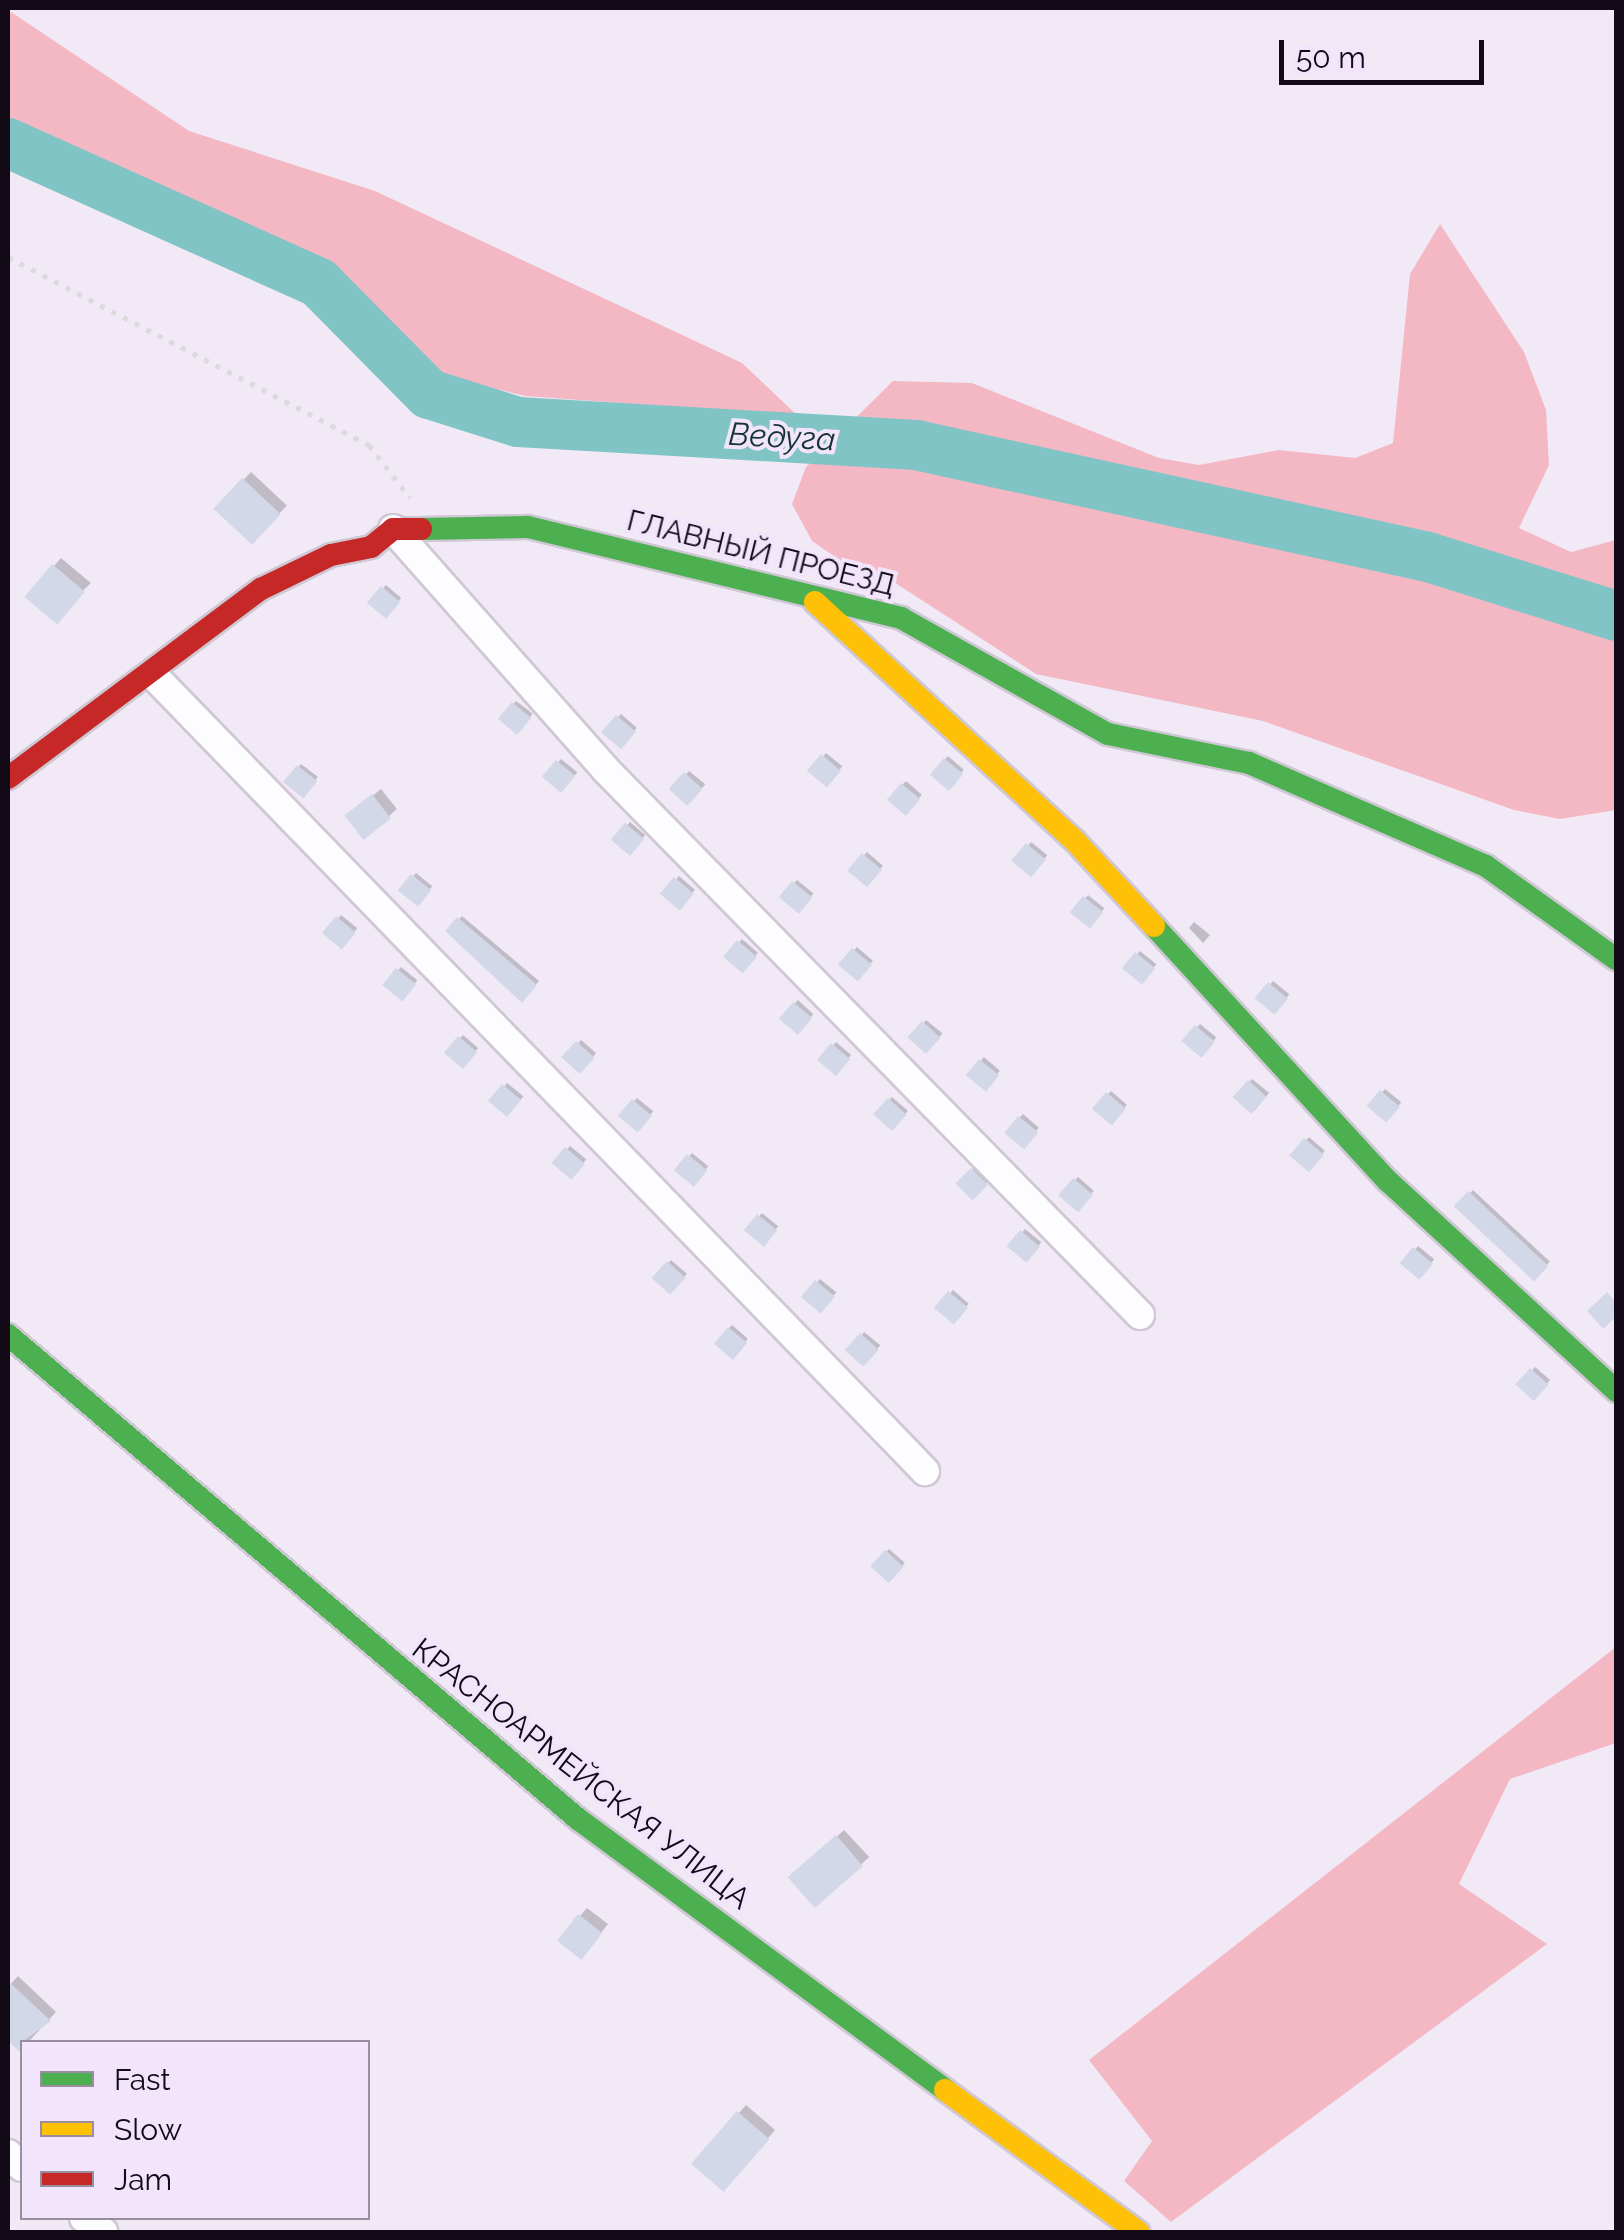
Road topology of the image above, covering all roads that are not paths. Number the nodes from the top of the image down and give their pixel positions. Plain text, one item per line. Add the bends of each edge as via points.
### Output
1 (394, 529) junction
2 (816, 602) junction
3 (153, 675) junction
4 (8, 778) edge
5 (1616, 959) edge
6 (1140, 1314) dead end
7 (8, 1335) edge
8 (1616, 1391) edge
9 (925, 1471) dead end
10 (1138, 2232) edge

1 - 2 street, ГЛАВНЫЙ ПРОЕЗД via 528,527
1 - 3 street, ГЛАВНЫЙ ПРОЕЗД via 372,547 331,555 261,589
1 - 6 street via 606,770
2 - 5 street, ГЛАВНЫЙ ПРОЕЗД via 901,618 1108,734 1249,763 1486,866
2 - 8 street via 1075,841 1388,1181
3 - 4 street, ГЛАВНЫЙ ПРОЕЗД
3 - 9 street
7 - 10 street, КРАСНОАРМЕЙСКАЯ УЛИЦА via 578,1818

